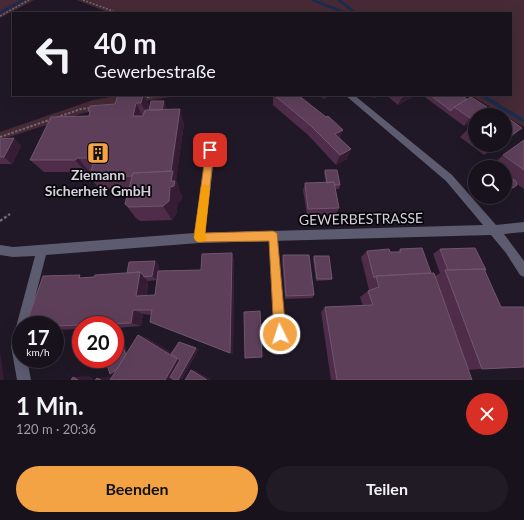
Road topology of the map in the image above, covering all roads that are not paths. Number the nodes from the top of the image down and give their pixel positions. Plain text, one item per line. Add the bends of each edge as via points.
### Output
1 (350, 96) edge
2 (210, 150) dead end
3 (524, 227) edge
4 (494, 230) junction
5 (273, 236) junction
6 (199, 238) junction
7 (42, 249) junction
8 (0, 250) edge
9 (524, 271) edge
10 (23, 316) edge
11 (281, 348) dead end
12 (22, 368) edge
13 (24, 380) edge

1 - 4 street via 449,178
2 - 6 street
3 - 4 street, GEWERBESTRASSE
4 - 5 street, GEWERBESTRASSE
4 - 9 street
5 - 6 street, GEWERBESTRASSE
5 - 11 lane
6 - 7 street, GEWERBESTRASSE
7 - 8 street, GEWERBESTRASSE via 13,252
7 - 10 street
12 - 13 street

